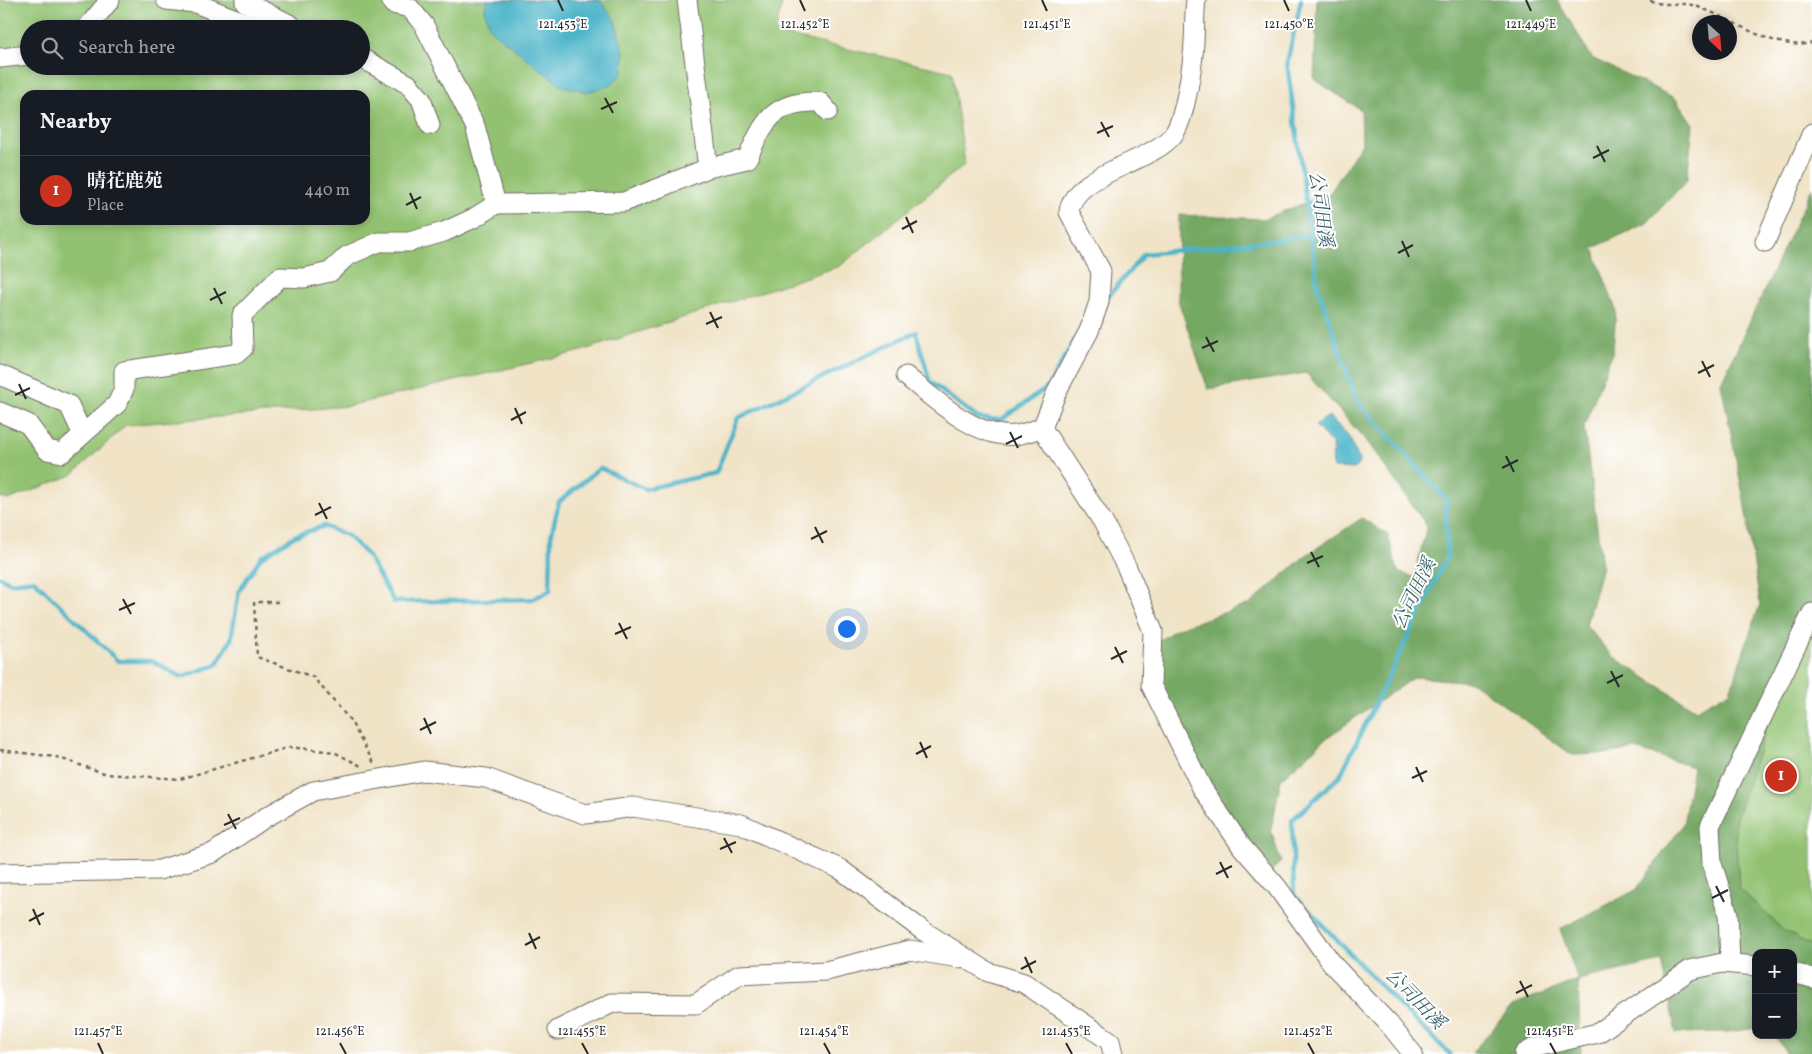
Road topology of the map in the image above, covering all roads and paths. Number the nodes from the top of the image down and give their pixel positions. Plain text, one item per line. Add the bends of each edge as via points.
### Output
1 (110, 0) edge
2 (166, 0) edge
3 (391, 0) edge
4 (687, 0) edge
5 (1196, 0) edge
6 (1650, 0) edge
7 (245, 2) dead end
8 (93, 20) edge
9 (237, 20) edge
10 (282, 20) edge
11 (1812, 44) edge
12 (20, 56) edge
13 (0, 58) edge
14 (370, 63) edge
15 (828, 111) dead end
16 (430, 125) dead end
17 (1812, 133) edge
18 (708, 168) junction
19 (496, 204) junction
20 (1765, 242) dead end
21 (0, 375) edge
22 (906, 376) dead end
23 (0, 412) edge
24 (1042, 428) junction
25 (82, 433) junction
26 (278, 602) dead end
27 (1812, 614) edge
28 (0, 750) edge
29 (382, 777) junction
30 (0, 873) edge
31 (968, 959) junction
32 (1730, 963) junction
33 (1752, 966) edge
34 (1797, 974) edge
35 (1812, 978) edge
36 (558, 1030) dead end
37 (1113, 1054) edge
38 (1413, 1054) edge
39 (1524, 1054) edge

1 - 8 street
2 - 9 street via 195,3
3 - 19 street via 393,4 410,8 424,24 475,126
4 - 18 street
5 - 24 street via 1194,44 1180,124 1173,136 1106,174 1078,192 1070,202 1069,212 1101,271 1099,302 1089,331 1058,389
6 - 11 path via 1691,5 1775,42 1798,46
7 - 10 street
12 - 13 street
14 - 16 street via 408,84 421,99
15 - 18 street via 820,102 800,101 770,116 761,126 747,159
17 - 20 street
18 - 19 street via 624,202
19 - 25 street via 444,232 409,242 379,242 347,256 330,272 304,278 280,277 242,315 243,348 236,354 124,371 124,389 117,404
21 - 25 street via 69,405
22 - 24 street via 944,407 984,430 1014,436
23 - 25 street via 28,424 47,450 62,453
24 - 38 street via 1102,522 1126,568 1153,631 1151,685 1202,788 1242,847 1277,887 1334,966
26 - 29 path via 254,602 257,657 313,677 350,720
27 - 32 street via 1710,826 1712,864 1728,914
28 - 29 path via 56,757 107,774 180,779 290,747 334,752
29 - 30 street via 313,791 266,817 213,853 159,870
29 - 31 street via 424,771 486,778 585,814 633,807 741,824 840,868 922,930
31 - 36 street via 910,950 826,971 739,975 696,1004 612,1003
31 - 37 street via 988,972 1024,983 1110,1041
32 - 33 street
32 - 39 street via 1690,970 1598,1034 1536,1047
34 - 35 street

